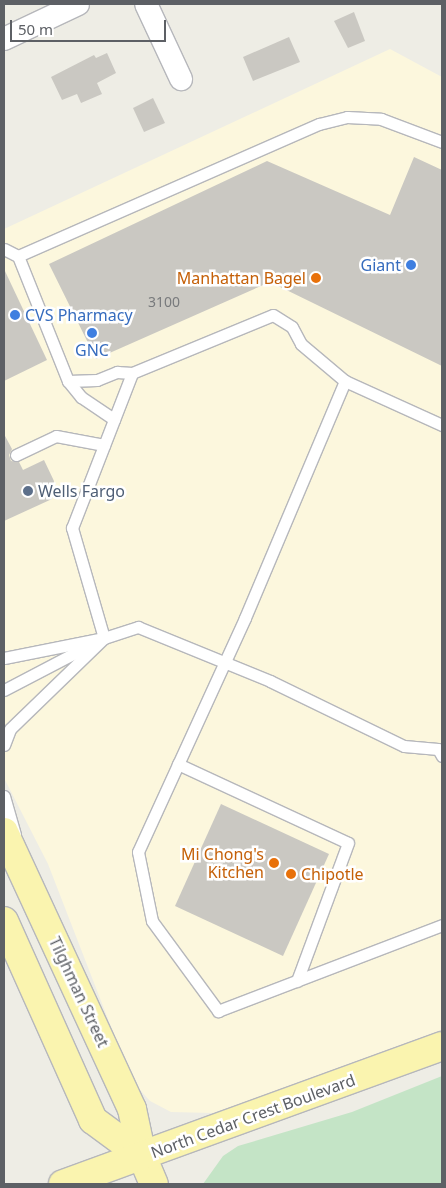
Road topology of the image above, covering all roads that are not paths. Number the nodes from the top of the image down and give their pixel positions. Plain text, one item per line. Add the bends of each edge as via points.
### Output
1 (78, 4) edge
2 (146, 4) edge
3 (4, 39) edge
4 (181, 79) dead end
5 (442, 142) edge
6 (4, 249) edge
7 (18, 256) junction
8 (132, 373) junction
9 (68, 381) junction
10 (345, 381) junction
11 (114, 419) junction
12 (442, 425) edge
13 (104, 445) junction
14 (16, 455) dead end
15 (104, 638) junction
16 (4, 658) edge
17 (225, 662) junction
18 (4, 690) edge
19 (4, 744) edge
20 (441, 751) edge
21 (178, 764) junction
22 (4, 796) edge
23 (4, 832) edge
24 (38, 905) junction
25 (4, 921) edge
26 (442, 925) edge
27 (296, 981) junction
28 (442, 1046) edge
29 (142, 1156) junction
30 (63, 1184) edge
31 (154, 1184) edge

1 - 3 street
2 - 4 street
5 - 7 lane via 381,119 347,117 319,124
6 - 7 lane
7 - 9 lane
8 - 9 lane
8 - 10 lane via 272,315 292,327 301,344
8 - 11 lane
9 - 11 lane via 81,397
10 - 12 lane
10 - 17 lane
11 - 13 lane
13 - 14 lane via 56,436
13 - 15 lane via 72,528
15 - 16 lane
15 - 17 lane via 138,627
15 - 18 lane
15 - 19 lane via 10,729
17 - 20 lane via 404,746
17 - 21 lane
21 - 27 lane via 348,842
21 - 27 lane via 138,852 152,921 218,1011
22 - 24 lane
23 - 24 main road, Tilghman Street
24 - 29 main road, Tilghman Street via 132,1109
25 - 29 main road, Tilghman Street via 94,1120
26 - 27 lane
28 - 29 main road, North Cedar Crest Boulevard
29 - 30 main road, North Cedar Crest Boulevard
29 - 31 main road, Tilghman Street

